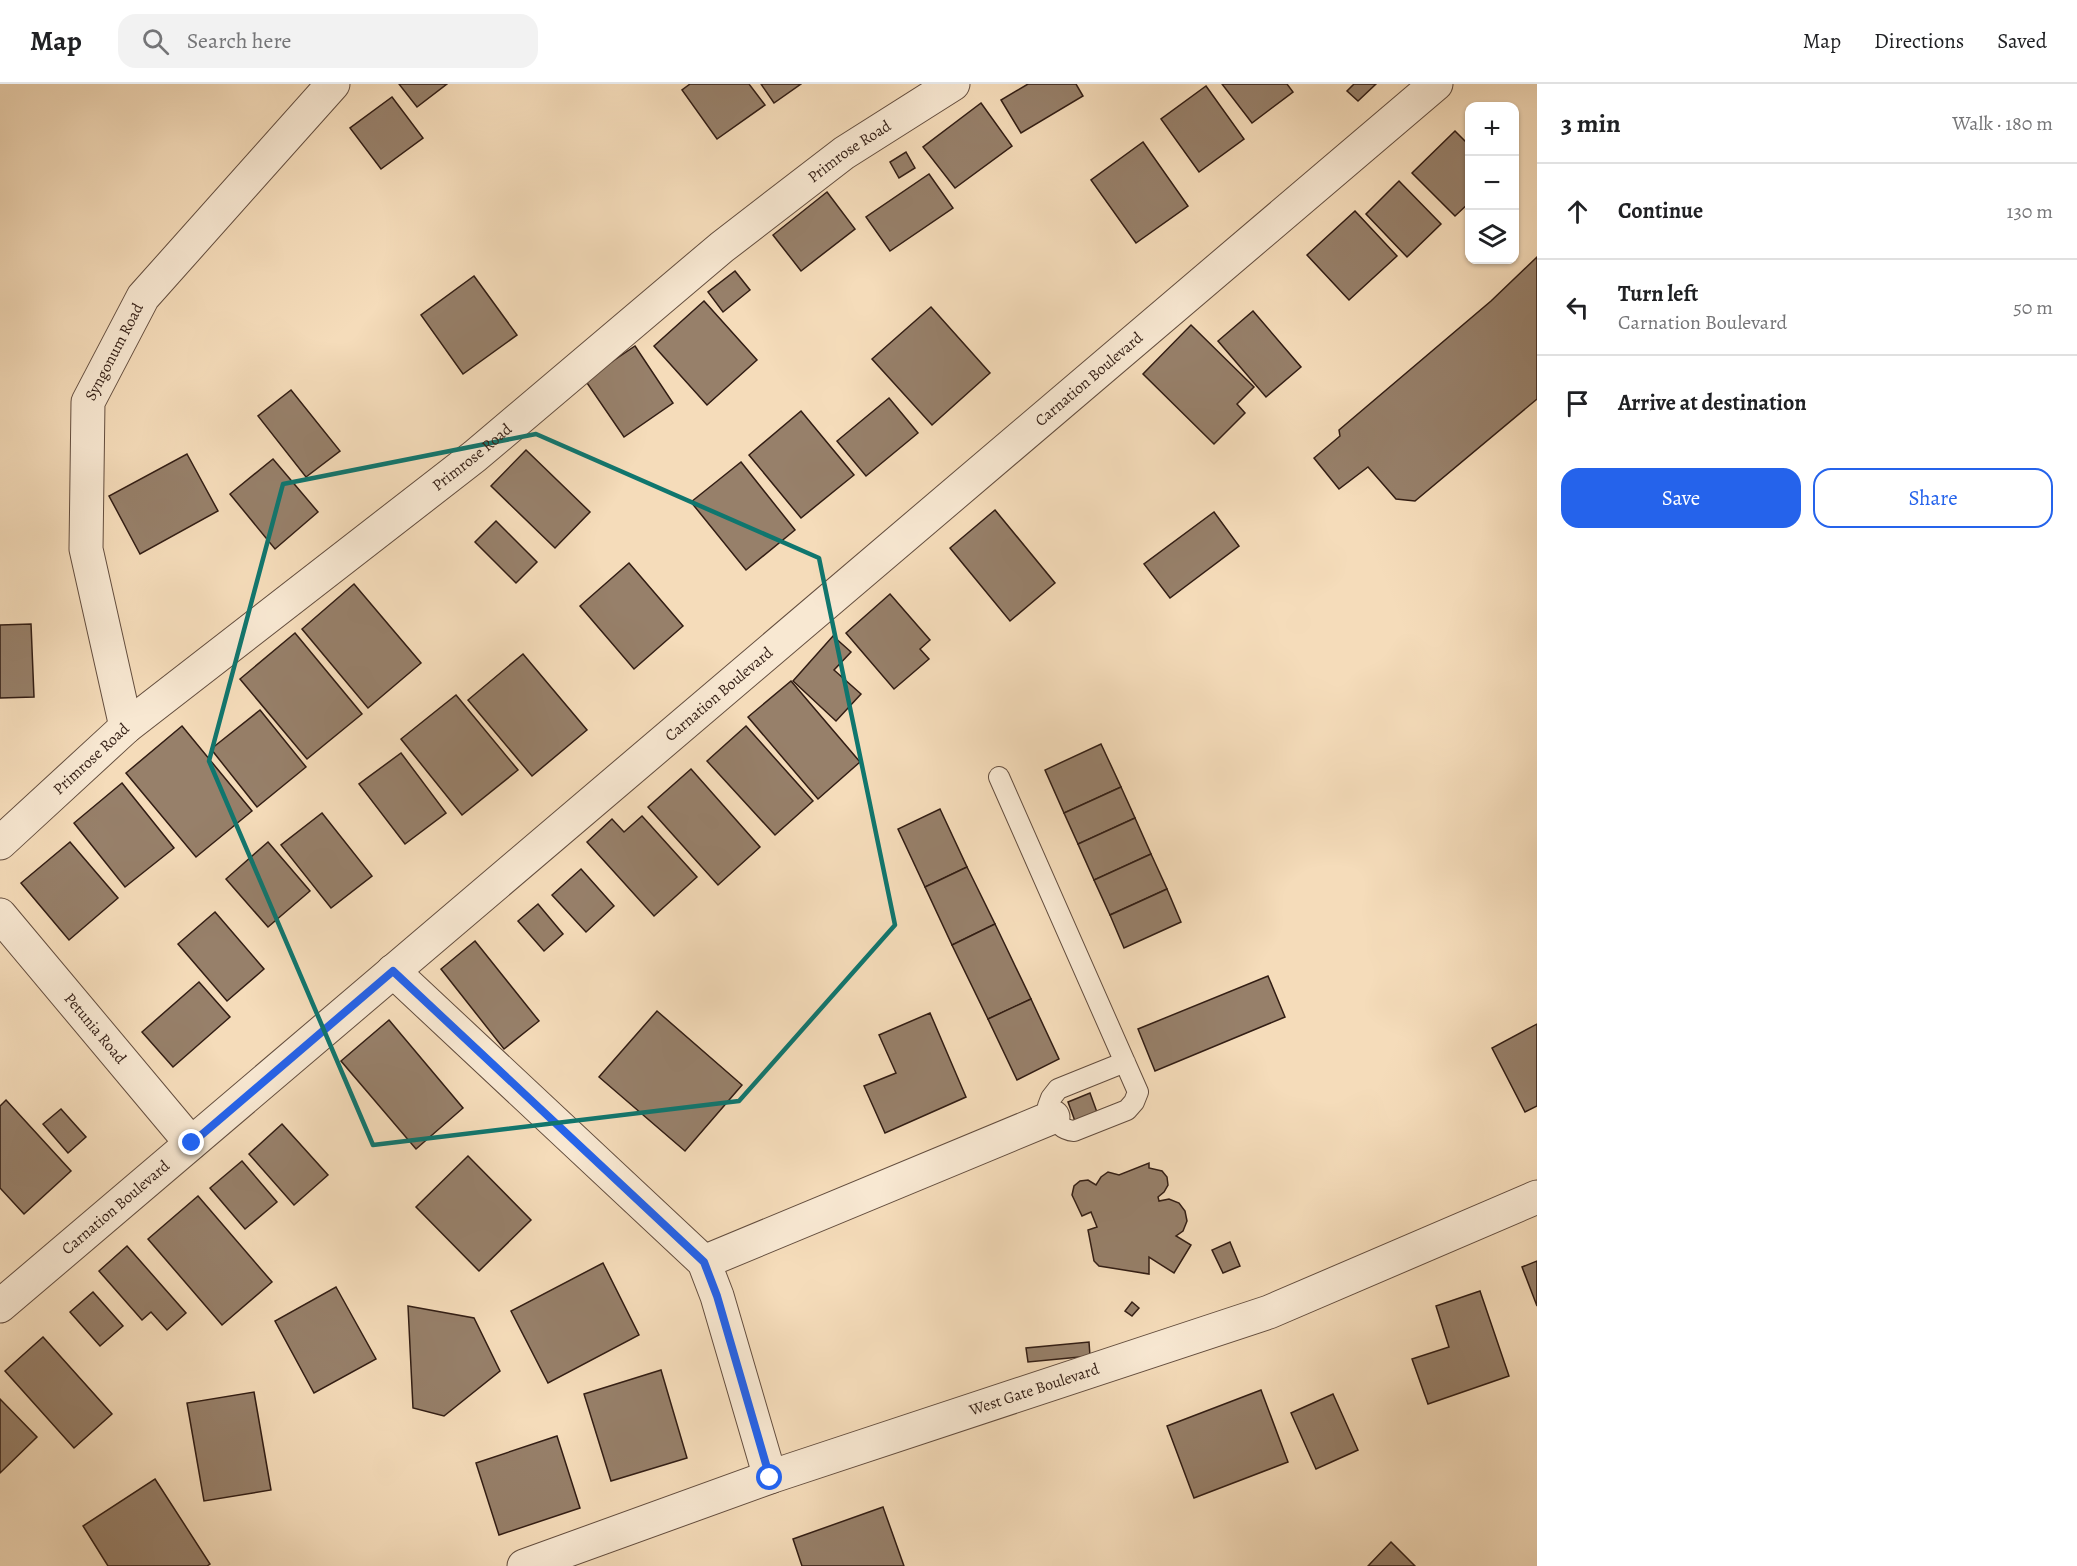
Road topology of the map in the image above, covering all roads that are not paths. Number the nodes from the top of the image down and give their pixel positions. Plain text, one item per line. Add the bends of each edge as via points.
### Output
1 (953, 84) edge
2 (1436, 84) edge
3 (320, 89) edge
4 (126, 727) junction
5 (999, 777) dead end
6 (0, 843) edge
7 (0, 915) edge
8 (393, 971) junction
9 (1125, 1062) junction
10 (1053, 1117) junction
11 (192, 1143) junction
12 (1537, 1197) edge
13 (704, 1262) junction
14 (0, 1306) edge
15 (770, 1478) junction
16 (524, 1566) edge

1 - 4 street, Primrose Road via 844,153 731,240 475,456
2 - 8 street, Carnation Boulevard
3 - 4 street, Syngonum Road via 143,297 88,402 86,549
4 - 6 street, Primrose Road
5 - 9 lane
7 - 11 street, Petunia Road
8 - 11 street, Carnation Boulevard
8 - 13 street
9 - 10 lane via 1058,1089 1047,1106
9 - 10 lane via 1138,1092 1127,1110 1074,1131 1067,1130
10 - 13 street
11 - 14 street, Carnation Boulevard
12 - 15 street, West Gate Boulevard via 1269,1312
13 - 15 street
15 - 16 street, West Gate Boulevard

